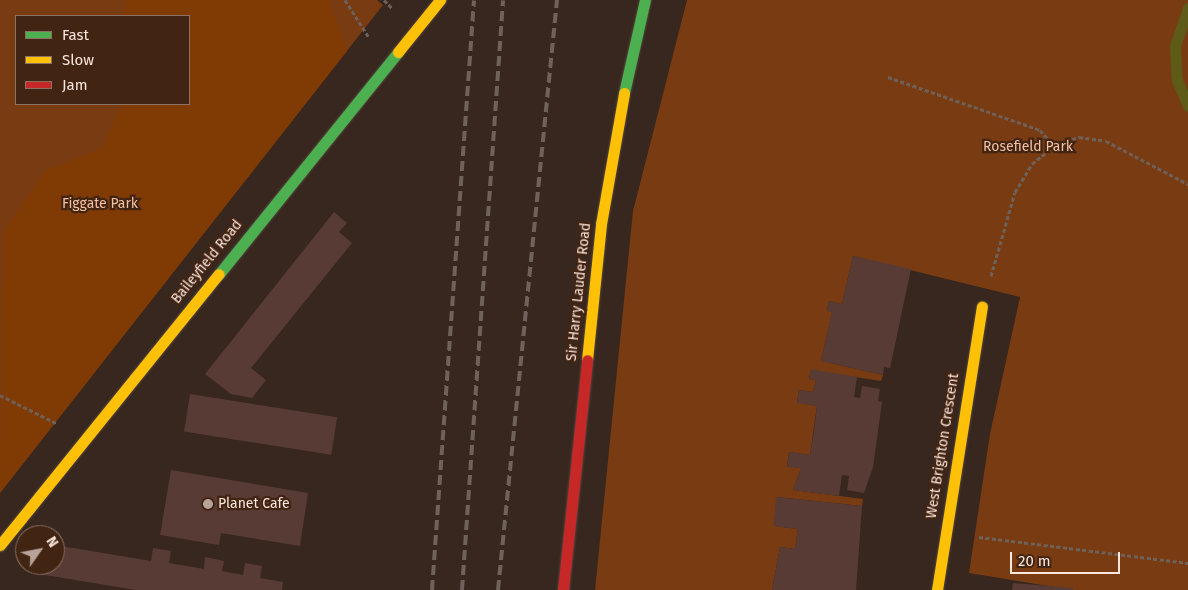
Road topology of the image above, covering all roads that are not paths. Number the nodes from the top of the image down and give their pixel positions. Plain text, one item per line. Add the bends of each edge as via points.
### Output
1 (440, 0) edge
2 (645, 0) edge
3 (982, 308) road end
4 (0, 545) edge
5 (562, 590) edge
6 (937, 590) edge

1 - 4 main road, Baileyfield Road via 388,59
2 - 5 main road, Sir Harry Lauder Road via 614,139 601,224
3 - 6 main road, West Brighton Crescent

